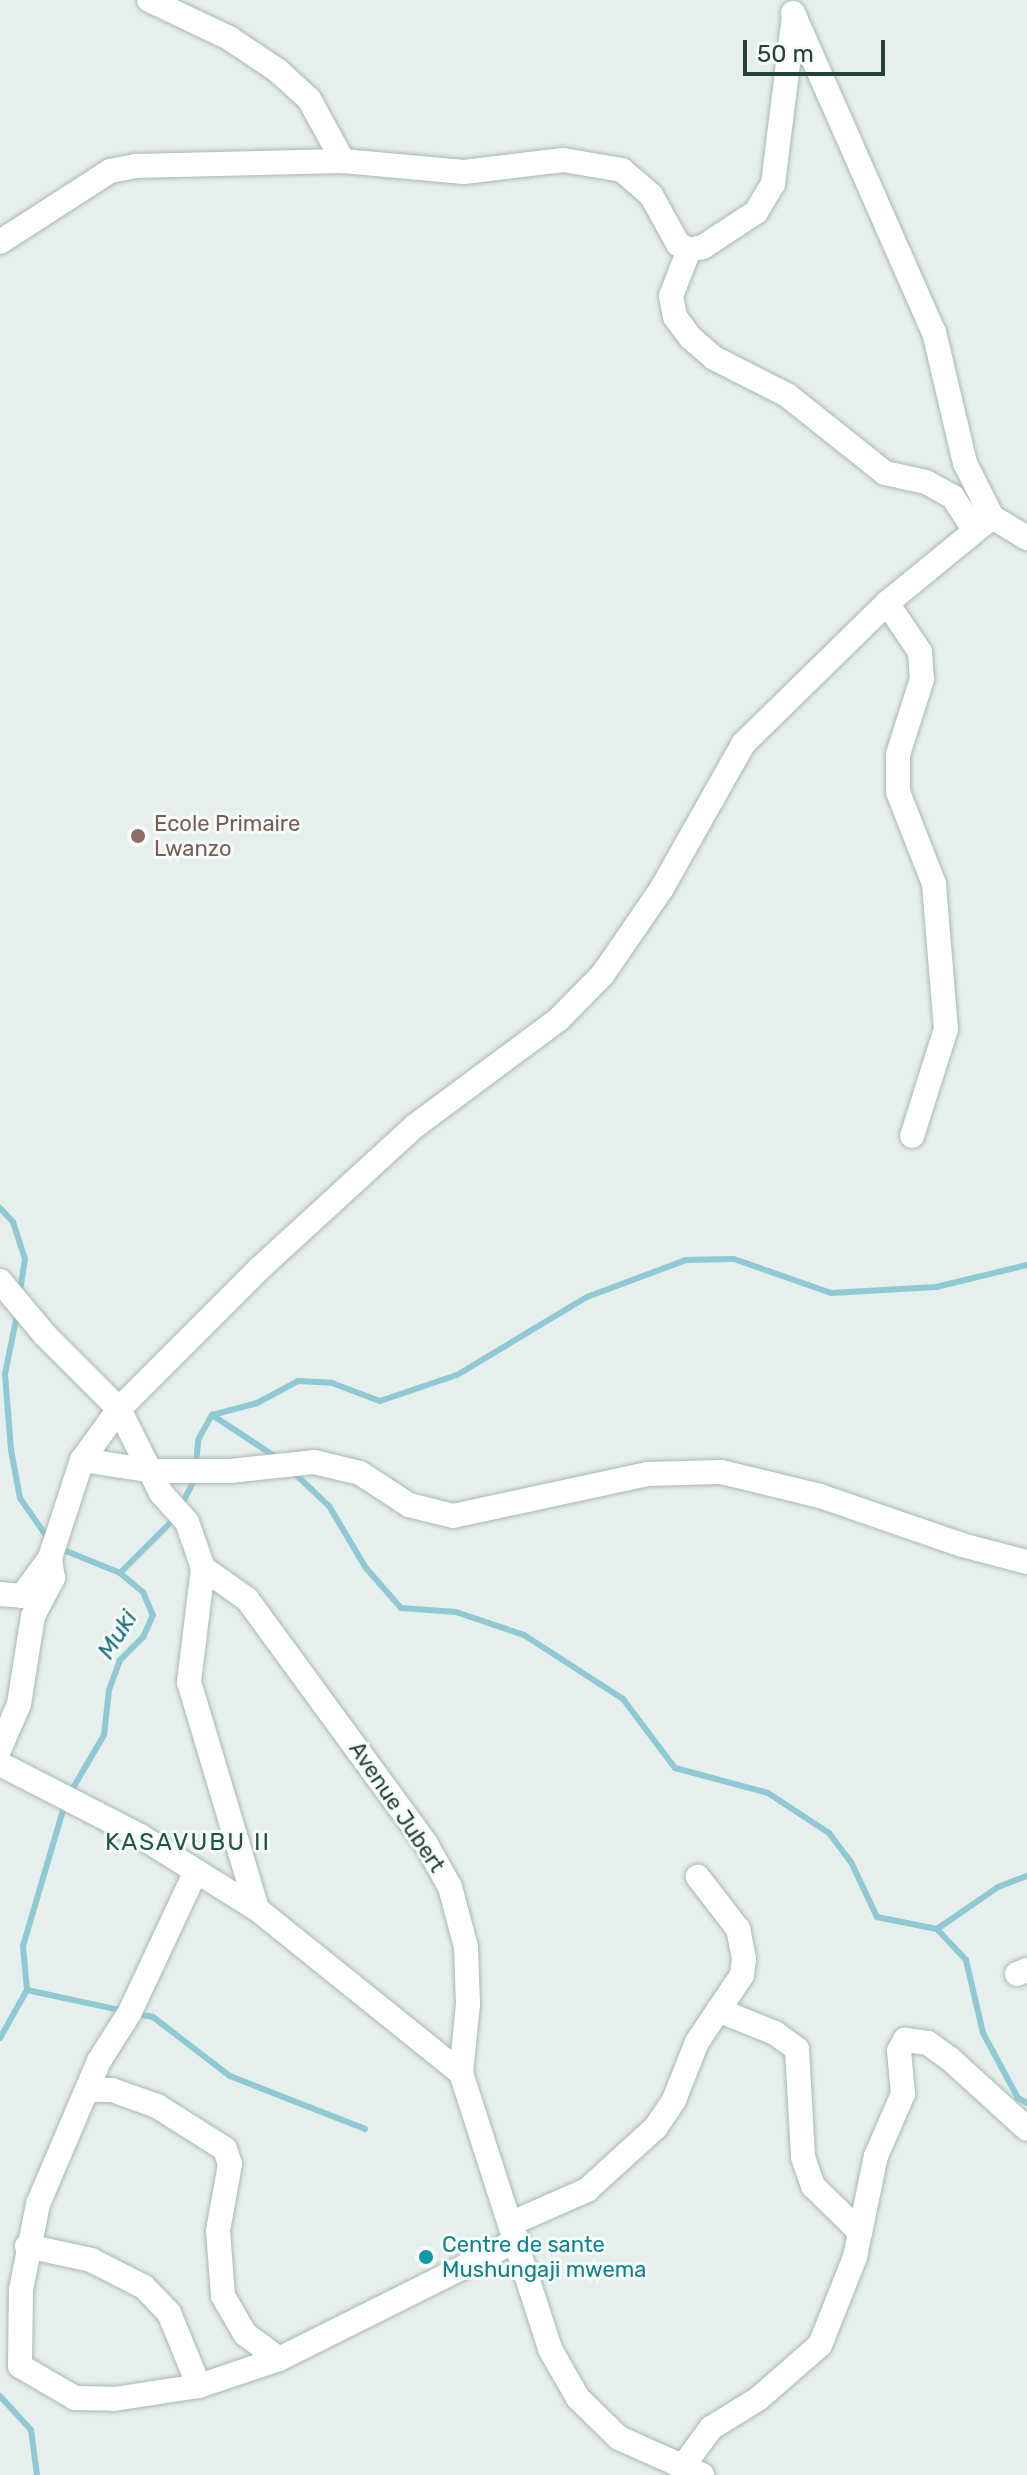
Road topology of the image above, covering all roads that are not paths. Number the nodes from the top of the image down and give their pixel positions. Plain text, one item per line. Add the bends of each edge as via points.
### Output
1 (149, 0) edge
2 (791, 8) edge
3 (343, 161) junction
4 (0, 242) edge
5 (689, 250) junction
6 (984, 524) junction
7 (1027, 538) edge
8 (887, 603) junction
9 (912, 1136) dead end
10 (0, 1281) edge
11 (119, 1409) junction
12 (82, 1460) junction
13 (157, 1482) junction
14 (1027, 1562) edge
15 (203, 1568) junction
16 (18, 1602) edge
17 (0, 1748) edge
18 (0, 1764) edge
19 (196, 1871) junction
20 (698, 1877) dead end
21 (257, 1909) junction
22 (718, 2010) junction
23 (461, 2073) junction
24 (87, 2090) junction
25 (1027, 2129) edge
26 (515, 2232) junction
27 (860, 2232) junction
28 (27, 2246) junction
29 (279, 2359) junction
30 (199, 2386) junction
31 (692, 2472) edge

1 - 3 street via 229,38 277,70 309,99
2 - 5 street via 773,184 756,212 730,234
2 - 6 street via 934,332
3 - 4 street via 163,163 110,171
3 - 5 street via 464,172 563,160 622,170 641,182 667,230
5 - 6 street via 671,296 675,317 691,338 714,358 787,395 885,473 926,482
6 - 7 street
6 - 8 street
8 - 9 street via 920,652 922,679 898,754 898,792 934,884 946,1029
8 - 11 street via 743,744 662,888 603,974 559,1019 415,1126 260,1268
10 - 11 street
11 - 12 street
11 - 13 street
12 - 13 street
12 - 16 street via 50,1558
13 - 14 street via 314,1462 360,1473 409,1505 453,1516 647,1474 721,1472 820,1496
13 - 15 street via 187,1522
15 - 21 street via 191,1646 191,1696
15 - 23 street, Avenue Jubert via 247,1599 394,1797 450,1887 466,1947 468,2004
16 - 17 street via 19,1704
18 - 19 street
19 - 21 street
19 - 24 street
20 - 22 street via 738,1929 744,1959 742,1975
21 - 23 street
22 - 26 street via 697,2042 674,2100 624,2160 587,2190
22 - 27 street via 775,2033 797,2049 803,2157 813,2186
23 - 26 street, Avenue Jubert
24 - 28 street via 60,2148
24 - 29 street via 112,2090 157,2106 225,2149 230,2164 218,2231 223,2296 245,2334
25 - 27 street via 949,2058 928,2043 905,2040 899,2051 903,2094 876,2156
26 - 29 street
26 - 31 street, Avenue Jubert via 550,2349 578,2398 619,2438
27 - 31 street via 820,2345 758,2399 711,2428
28 - 30 street via 91,2260 144,2287 169,2313
28 - 30 street via 17,2335 20,2366 26,2373 75,2398 114,2399
29 - 30 street

